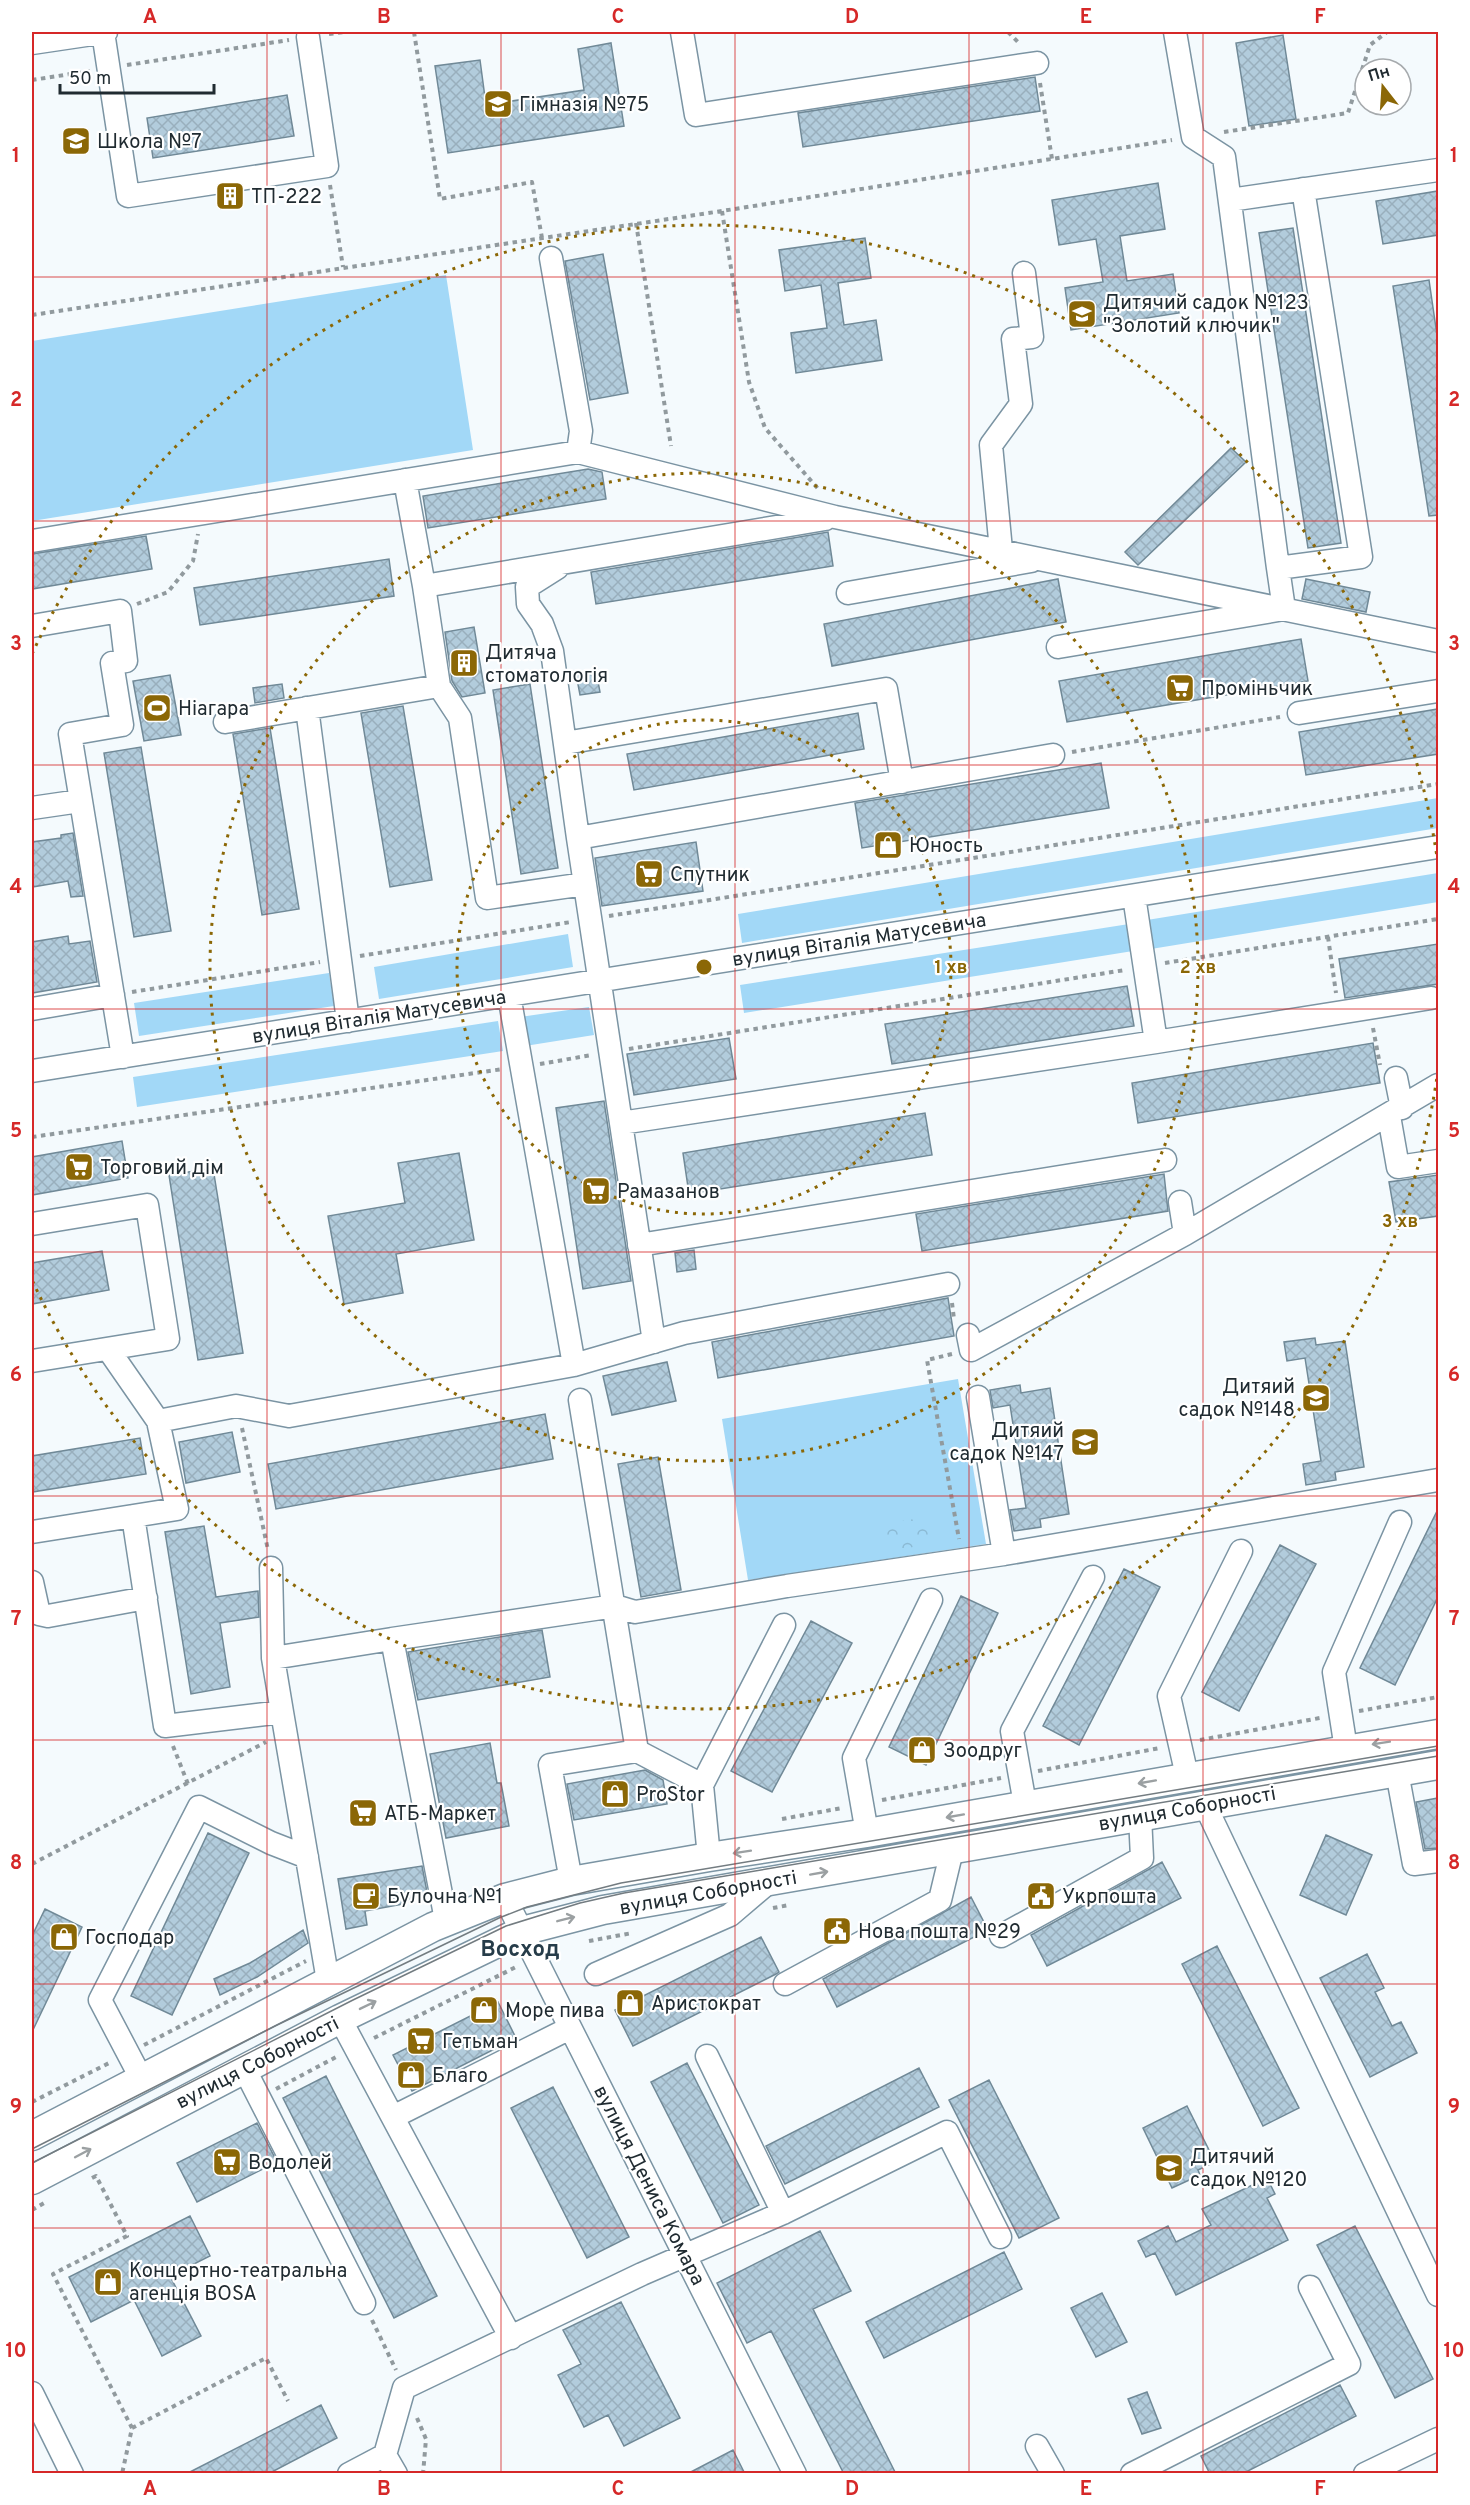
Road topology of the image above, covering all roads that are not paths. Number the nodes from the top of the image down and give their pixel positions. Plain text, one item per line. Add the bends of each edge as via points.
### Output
1 (104, 32) edge
2 (682, 32) edge
3 (1175, 32) edge
4 (308, 37) road end
5 (32, 43) edge
6 (1037, 63) road end
7 (1438, 170) edge
8 (1303, 189) junction
9 (1230, 200) junction
10 (551, 258) road end
11 (1024, 273) dead end
12 (578, 452) junction
13 (405, 480) junction
14 (835, 517) junction
15 (32, 541) edge
16 (1001, 550) junction
17 (1044, 559) junction
18 (572, 561) junction
19 (1278, 568) junction
20 (424, 586) junction
21 (848, 593) dead end
22 (1284, 609) junction
23 (32, 626) edge
24 (1438, 641) edge
25 (1058, 647) dead end
26 (439, 686) junction
27 (1438, 691) edge
28 (307, 708) junction
29 (1299, 713) road end
30 (225, 722) dead end
31 (565, 743) junction
32 (1053, 755) road end
33 (902, 782) junction
34 (80, 801) junction
35 (32, 808) edge
36 (578, 838) junction
37 (1438, 847) edge
38 (585, 884) junction
39 (1134, 896) junction
40 (600, 981) junction
41 (113, 995) junction
42 (508, 995) junction
43 (1431, 998) dead end
44 (32, 1009) edge
45 (348, 1021) junction
46 (1156, 1042) junction
47 (123, 1057) junction
48 (32, 1071) edge
49 (1389, 1075) road end
50 (1438, 1085) edge
51 (1395, 1112) junction
52 (621, 1123) junction
53 (1165, 1160) dead end
54 (1438, 1161) edge
55 (1180, 1202) dead end
56 (32, 1224) edge
57 (1185, 1234) junction
58 (639, 1245) junction
59 (948, 1284) dead end
60 (654, 1342) junction
61 (969, 1342) road end
62 (108, 1349) junction
63 (32, 1361) edge
64 (574, 1365) junction
65 (978, 1397) dead end
66 (580, 1400) dead end
67 (158, 1421) junction
68 (1438, 1480) edge
69 (133, 1516) junction
70 (1400, 1522) dead end
71 (32, 1532) edge
72 (1241, 1551) dead end
73 (1004, 1554) junction
74 (271, 1568) road end
75 (1093, 1577) dead end
76 (32, 1582) edge
77 (146, 1598) junction
78 (931, 1600) dead end
79 (615, 1606) junction
80 (784, 1625) dead end
81 (392, 1639) junction
82 (273, 1658) junction
83 (284, 1722) junction
84 (1438, 1734) edge
85 (1346, 1749) junction
86 (637, 1751) junction
87 (1438, 1765) edge
88 (1396, 1772) junction
89 (1187, 1776) junction
90 (702, 1785) junction
91 (1025, 1804) junction
92 (1205, 1805) junction
93 (1140, 1816) junction
94 (867, 1833) junction
95 (952, 1850) junction
96 (307, 1857) junction
97 (709, 1857) junction
98 (1438, 1861) edge
99 (571, 1881) junction
100 (770, 1881) junction
101 (505, 1898) junction
102 (446, 1920) junction
103 (522, 1931) junction
104 (1001, 1936) dead end
105 (596, 1974) dead end
106 (328, 1981) junction
107 (785, 1984) dead end
108 (340, 2019) junction
109 (570, 2028) junction
110 (706, 2056) dead end
111 (244, 2068) junction
112 (141, 2078) junction
113 (393, 2117) junction
114 (32, 2136) edge
115 (41, 2190) edge
116 (783, 2212) junction
117 (1000, 2237) dead end
118 (686, 2255) junction
119 (1310, 2287) dead end
120 (1438, 2295) edge
121 (364, 2303) dead end
122 (511, 2338) junction
123 (32, 2393) edge
124 (1438, 2439) edge
125 (1037, 2446) dead end
126 (391, 2464) edge
127 (72, 2474) edge
128 (349, 2474) edge
129 (795, 2474) edge
130 (1053, 2474) edge
131 (1132, 2474) edge
132 (1365, 2474) edge

1 - 4 street via 128,196 327,166
1 - 5 street
2 - 6 street via 696,115
3 - 9 street via 1193,137 1224,157
7 - 8 street
8 - 9 street
8 - 19 street via 1360,557
9 - 19 street
10 - 12 street via 580,431
11 - 16 street via 1032,337 1013,339 1021,405 991,445
12 - 13 street
12 - 14 street
13 - 15 street
13 - 20 street
14 - 16 street
14 - 18 street
16 - 17 street
17 - 21 street
17 - 22 street
18 - 20 street
18 - 31 street via 527,587 528,604 542,624 552,651
19 - 22 street
20 - 26 street
22 - 24 street
22 - 25 street
23 - 34 street via 120,611 126,661 112,663 122,725 70,734
26 - 28 street
26 - 38 street via 460,718 487,898
27 - 29 street
28 - 30 street
28 - 45 street
31 - 33 street via 886,689
31 - 36 street
32 - 33 street
33 - 36 street
34 - 35 street
34 - 41 street
36 - 38 street
37 - 39 street, вулиця Віталія Матусевича
38 - 40 street
39 - 40 street, вулиця Віталія Матусевича
39 - 46 street
40 - 42 street, вулиця Віталія Матусевича
40 - 52 street
41 - 44 street
41 - 47 street
42 - 45 street, вулиця Віталія Матусевича
42 - 64 street
43 - 46 street
45 - 47 street, вулиця Віталія Матусевича
46 - 52 street
47 - 48 street, вулиця Віталія Матусевича
49 - 51 street
50 - 51 street
51 - 54 street via 1398,1167
51 - 57 street
52 - 58 street
53 - 58 street
55 - 57 street
56 - 62 street via 147,1205 168,1339
57 - 61 street
58 - 60 street
59 - 60 street via 684,1333
60 - 64 street
62 - 63 street
62 - 67 street
64 - 67 street via 289,1416 236,1406
65 - 73 street
66 - 79 street
67 - 69 street via 177,1509
68 - 73 street
69 - 71 street
69 - 77 street
70 - 85 street via 1334,1672
72 - 89 street via 1169,1696
73 - 79 street via 635,1612
74 - 82 street
75 - 91 street via 1011,1731
76 - 77 street via 39,1614 48,1616
77 - 83 street via 165,1726
78 - 94 street via 854,1758
79 - 81 street
79 - 86 street
80 - 90 street
81 - 82 street
81 - 102 street
82 - 83 street
83 - 96 street
84 -> 85 main road, вулиця Соборності
85 - 89 main road, вулиця Соборності
86 - 90 street
86 - 99 street via 550,1766
87 - 88 main road, вулиця Соборності
88 - 92 main road, вулиця Соборності
88 - 98 street via 1414,1864
89 -> 91 main road, вулиця Соборності
90 - 97 street
91 -> 94 main road, вулиця Соборності
92 - 93 main road, вулиця Соборності
92 - 120 street
93 - 95 main road, вулиця Соборності
93 - 104 street via 1142,1858
94 -> 97 main road, вулиця Соборності
100 -> 95 main road, вулиця Соборності
95 - 107 street via 940,1900
96 - 106 street
96 - 112 street via 199,1807 100,2000
97 - 99 main road, вулиця Соборності
99 - 101 main road, вулиця Соборності
103 -> 100 main road, вулиця Соборності via 603,1910
100 - 105 street via 730,1916
101 - 102 main road, вулиця Соборності
101 - 103 street, вулиця Дениса Комара
102 - 106 main road, вулиця Соборності
108 -> 103 main road, вулиця Соборності
103 - 109 street, вулиця Дениса Комара
106 - 112 main road, вулиця Соборності
108 - 111 main road, вулиця Соборності
108 - 113 street
109 - 113 street
109 - 118 street, вулиця Дениса Комара
110 - 116 street
115 -> 111 main road, вулиця Соборності
111 - 121 street
112 - 114 main road, вулиця Соборності
113 - 122 street
116 - 117 street via 947,2132
116 - 118 street
118 - 122 street
118 - 129 street, вулиця Дениса Комара
119 - 131 street via 1349,2364
122 - 126 street via 404,2388
123 - 127 street
124 - 132 street
125 - 130 street
126 - 128 street

